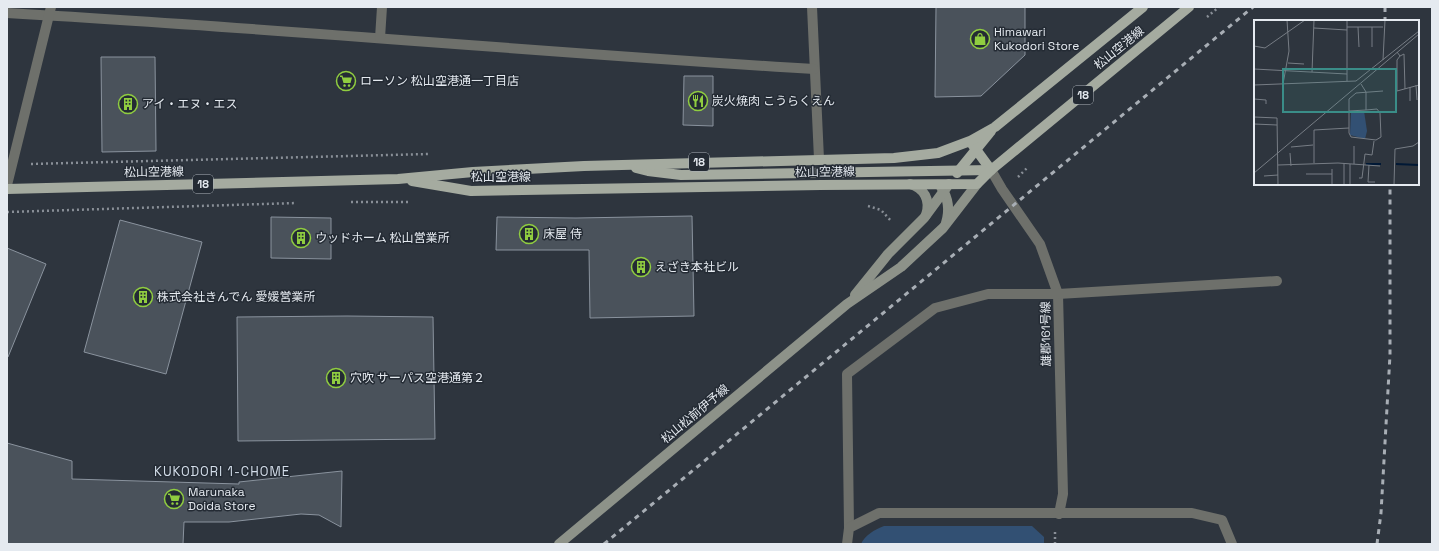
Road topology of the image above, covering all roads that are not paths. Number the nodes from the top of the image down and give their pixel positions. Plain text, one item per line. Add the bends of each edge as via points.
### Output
1 (382, 7) edge
2 (812, 7) edge
3 (1143, 7) edge
4 (1189, 7) edge
5 (49, 11) edge
6 (7, 14) edge
7 (380, 38) junction
8 (814, 69) junction
9 (973, 145) junction
10 (819, 159) junction
11 (625, 165) junction
12 (991, 170) junction
13 (913, 171) junction
14 (959, 171) junction
15 (820, 172) junction
16 (398, 179) junction
17 (905, 184) junction
18 (978, 184) junction
19 (7, 185) edge
20 (821, 185) junction
21 (944, 187) junction
22 (7, 189) edge
23 (924, 218) junction
24 (943, 228) junction
25 (1277, 281) dead end
26 (1058, 294) junction
27 (847, 304) junction
28 (1059, 514) junction
29 (849, 528) junction
30 (560, 544) edge
31 (847, 544) edge
32 (1232, 544) edge

1 - 7 street
2 - 8 street
3 - 9 main road, 松山空港線 / 18
4 - 12 main road, 松山空港線 / 18
5 - 6 street
5 - 7 street
5 - 19 street
7 - 8 street
8 - 10 street
9 - 10 main road, 松山空港線 / 18 via 938,153 894,158
9 - 12 main road
9 - 14 main road, 18
10 - 11 main road, 松山空港線 / 18
10 - 15 main road
11 - 15 main road, 18 via 681,175
11 - 16 main road, 松山空港線 / 18 via 473,172
12 - 14 main road, 18
12 - 18 main road, 松山空港線 / 18
12 - 26 street, 雄郡161号線 via 1040,244
13 - 14 main road, 18
13 - 15 main road, 18
13 - 21 main road, 18 via 926,174
14 - 21 main road, 18
15 - 20 main road
16 - 20 main road, 松山空港線 / 18 via 471,191
16 - 22 main road, 松山空港線 / 18
17 - 20 main road, 松山空港線 / 18
17 - 21 main road, 松山空港線 / 18
17 - 23 main road via 916,186 926,195 928,205
18 - 21 main road, 松山空港線 / 18
18 - 24 main road, 松山松前伊予線
21 - 23 main road, 松山松前伊予線
21 - 24 main road via 948,210
23 - 27 main road, 松山松前伊予線 via 888,254
24 - 27 main road, 松山松前伊予線 via 901,267
25 - 26 street
26 - 28 street, 雄郡161号線 via 1063,494
26 - 29 street via 988,294 935,308 847,374
27 - 30 main road, 松山松前伊予線
28 - 29 street via 880,513
28 - 32 street via 1192,513 1222,520
29 - 31 street

